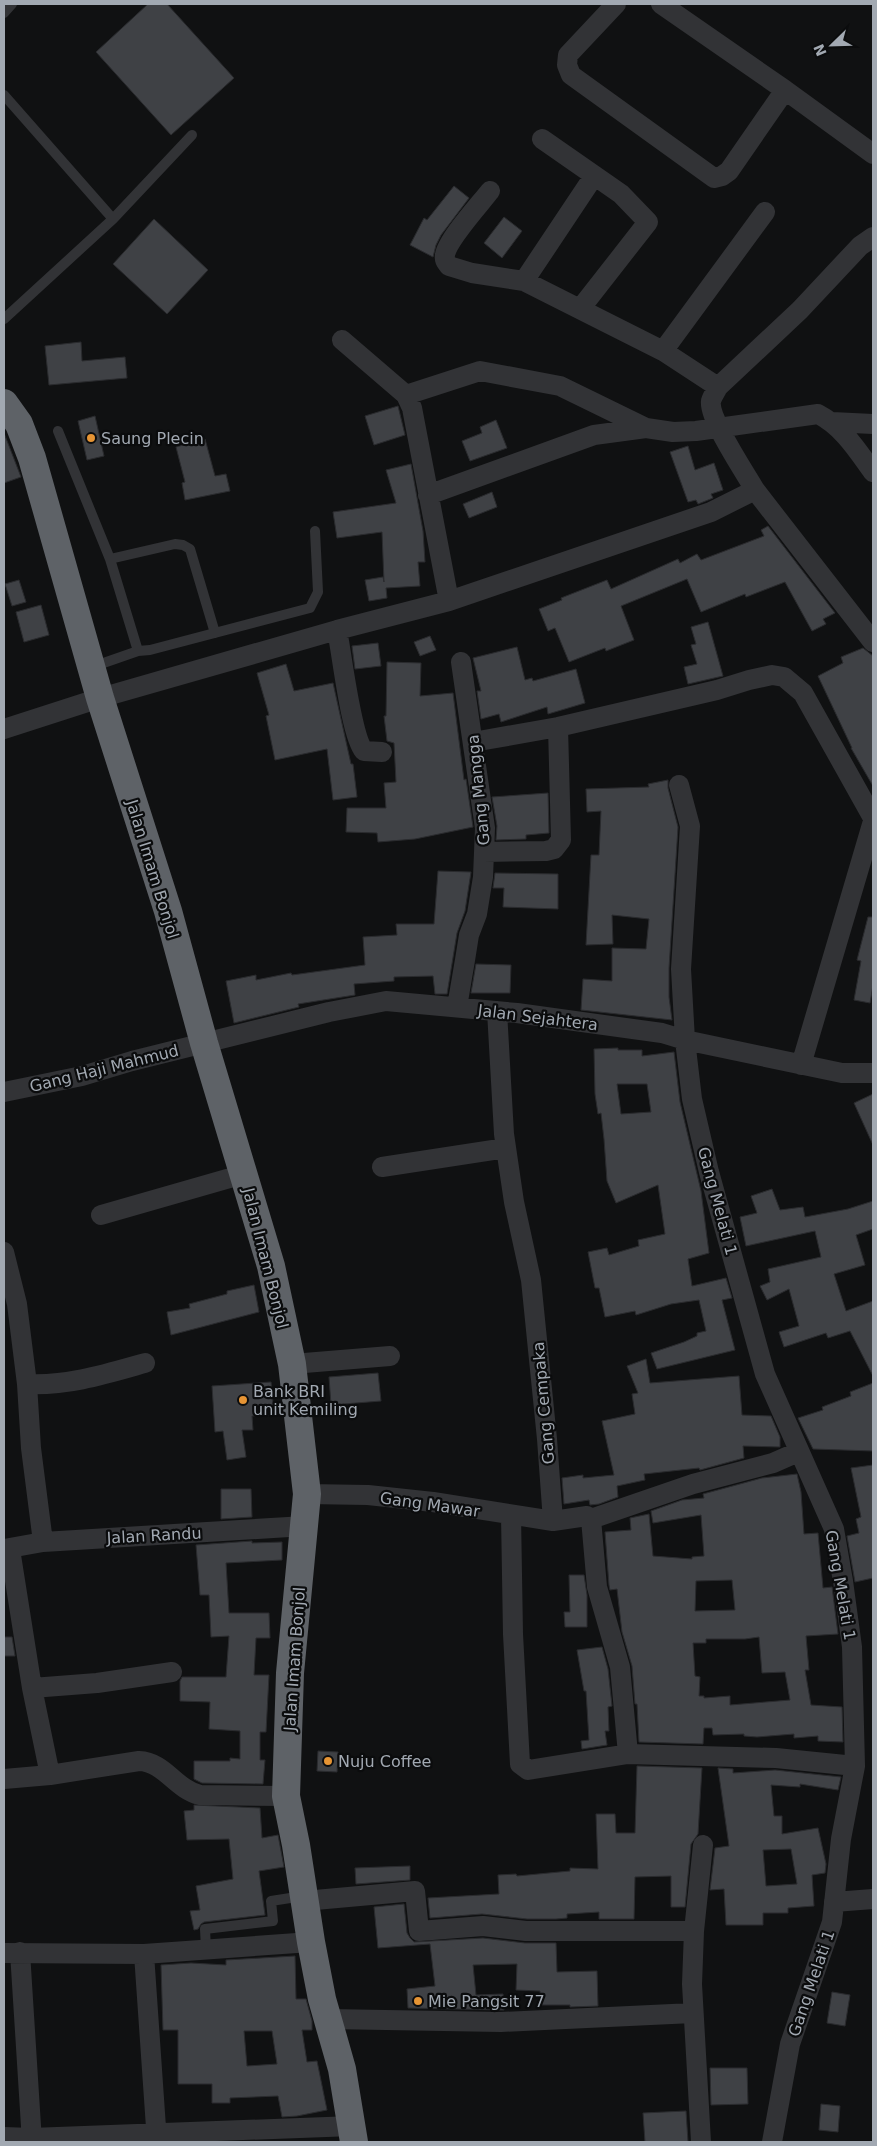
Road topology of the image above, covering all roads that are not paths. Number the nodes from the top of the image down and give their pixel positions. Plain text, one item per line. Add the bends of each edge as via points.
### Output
1 (12, 4) edge
2 (616, 4) edge
3 (661, 4) edge
4 (4, 14) edge
5 (785, 90) junction
6 (4, 96) edge
7 (192, 135) dead end
8 (542, 139) dead end
9 (873, 154) edge
10 (594, 176) junction
11 (490, 190) dead end
12 (766, 212) dead end
13 (113, 220) junction
14 (873, 237) edge
15 (524, 281) junction
16 (580, 309) junction
17 (4, 319) edge
18 (342, 340) dead end
19 (663, 351) junction
20 (718, 387) junction
21 (406, 395) junction
22 (4, 403) edge
23 (832, 422) junction
24 (873, 424) edge
25 (646, 428) junction
26 (719, 428) junction
27 (58, 431) dead end
28 (873, 472) edge
29 (755, 490) junction
30 (428, 494) junction
31 (315, 531) dead end
32 (110, 559) junction
33 (449, 601) junction
34 (337, 630) junction
35 (215, 633) junction
36 (873, 642) edge
37 (138, 651) junction
38 (461, 662) dead end
39 (91, 667) junction
40 (100, 698) junction
41 (558, 727) junction
42 (4, 729) edge
43 (473, 742) junction
44 (382, 752) dead end
45 (679, 785) dead end
46 (873, 820) edge
47 (484, 852) junction
48 (457, 1007) junction
49 (498, 1011) junction
50 (685, 1040) junction
51 (204, 1043) junction
52 (800, 1065) junction
53 (873, 1073) edge
54 (4, 1092) edge
55 (506, 1148) junction
56 (382, 1167) dead end
57 (244, 1174) junction
58 (101, 1215) dead end
59 (4, 1252) edge
60 (390, 1356) dead end
61 (145, 1363) dead end
62 (292, 1364) junction
63 (27, 1384) junction
64 (798, 1452) junction
65 (307, 1494) junction
66 (511, 1516) junction
67 (590, 1519) junction
68 (553, 1521) junction
69 (305, 1526) junction
70 (43, 1542) junction
71 (7, 1549) edge
72 (172, 1672) dead end
73 (32, 1688) junction
74 (628, 1754) junction
75 (855, 1766) junction
76 (50, 1775) junction
77 (4, 1780) edge
78 (286, 1796) junction
79 (703, 1845) dead end
80 (304, 1899) junction
81 (873, 1899) edge
82 (834, 1902) junction
83 (694, 1931) junction
84 (310, 1942) junction
85 (206, 1950) junction
86 (12, 1953) edge
87 (144, 1954) junction
88 (693, 2012) junction
89 (328, 2020) junction
90 (353, 2134) edge
91 (4, 2137) edge
92 (157, 2137) edge
93 (31, 2140) edge
94 (701, 2142) edge
95 (772, 2142) edge

1 - 4 lane
2 - 5 street via 568,55 566,65 571,75 714,178 728,170
3 - 5 street
5 - 9 street
6 - 13 lane
7 - 13 lane
8 - 10 street
10 - 15 street
10 - 16 street via 621,194 648,222
11 - 15 street via 459,230 445,253 445,260 449,266 472,273
12 - 19 street
13 - 17 lane
14 - 20 street via 860,246 800,310
15 - 16 street
16 - 19 street
18 - 21 street
19 - 20 street
20 - 26 street via 711,402
21 - 25 street via 480,371 560,386
21 - 30 street via 412,408
22 - 39 highway, Jalan Imam Bonjol via 20,424 32,458
23 - 24 street
23 - 26 street via 818,414
23 - 28 street via 843,431
25 - 26 street via 672,432
25 - 30 street via 594,435
26 - 29 street
27 - 32 lane
29 - 33 street via 711,512
29 - 36 street
30 - 33 street
31 - 35 lane via 318,592 310,608
32 - 35 lane via 175,544 190,549
32 - 37 lane
33 - 34 street
34 - 40 street
34 - 44 street via 361,747 364,751
35 - 37 lane
37 - 39 lane
38 - 43 street, Gang Mangga
39 - 40 highway, Jalan Imam Bonjol
40 - 42 street
40 - 51 highway, Jalan Imam Bonjol via 168,911
41 - 43 street
41 - 46 street via 749,680 784,676 803,693
41 - 47 street via 561,840 554,849 546,851
43 - 47 street, Gang Mangga via 485,828
45 - 50 street, Gang Melati 1 via 690,826 681,969
46 - 52 street
47 - 48 street, Gang Mangga via 477,914 469,935
48 - 49 street, Jalan Sejahtera
48 - 51 street, Jalan Sejahtera via 386,1001
49 - 50 street, Jalan Sejahtera
49 - 55 street, Gang Cempaka
50 - 52 street, Jalan Sejahtera
50 - 64 street, Gang Melati 1 via 692,1100 765,1374
51 - 54 street, Gang Haji Mahmud via 82,1076
51 - 57 highway, Jalan Imam Bonjol
52 - 53 street, Jalan Sejahtera via 842,1074
55 - 56 street
55 - 68 street, Gang Cempaka via 531,1280
57 - 58 street
57 - 62 highway, Jalan Imam Bonjol via 271,1266
59 - 63 street via 17,1304
60 - 62 street
61 - 63 street via 82,1380 48,1385
62 - 65 highway, Jalan Imam Bonjol
63 - 70 street
64 - 67 street via 773,1463 693,1484
64 - 75 street, Gang Melati 1 via 834,1529 852,1647
65 - 66 street, Gang Mawar via 368,1495
65 - 69 highway, Jalan Imam Bonjol
66 - 68 street, Gang Mawar
66 - 74 street via 512,1634 520,1764 528,1770
67 - 68 street via 587,1516
67 - 74 street via 597,1586 620,1666
69 - 70 street, Jalan Randu
69 - 78 highway, Jalan Imam Bonjol via 290,1673
70 - 71 street, Jalan Randu
71 - 73 street
72 - 73 street
73 - 76 street
74 - 75 street via 776,1758
75 - 82 street, Gang Melati 1 via 841,1839
76 - 77 street
76 - 78 street via 139,1761 160,1767 191,1793
78 - 80 highway, Jalan Imam Bonjol
79 - 83 street
80 - 83 street via 415,1892 419,1931 483,1926 526,1930
80 - 84 highway, Jalan Imam Bonjol
80 - 85 lane via 271,1900 273,1921 205,1929
81 - 82 street
82 - 95 street, Gang Melati 1 via 832,1922 790,2044
83 - 88 street
84 - 85 street
84 - 89 highway, Jalan Imam Bonjol
85 - 87 street
86 - 87 street
86 - 93 street
87 - 92 street
88 - 89 street via 501,2022
88 - 94 street
89 - 90 highway, Jalan Imam Bonjol via 342,2069
90 - 92 street
91 - 93 street
92 - 93 street

